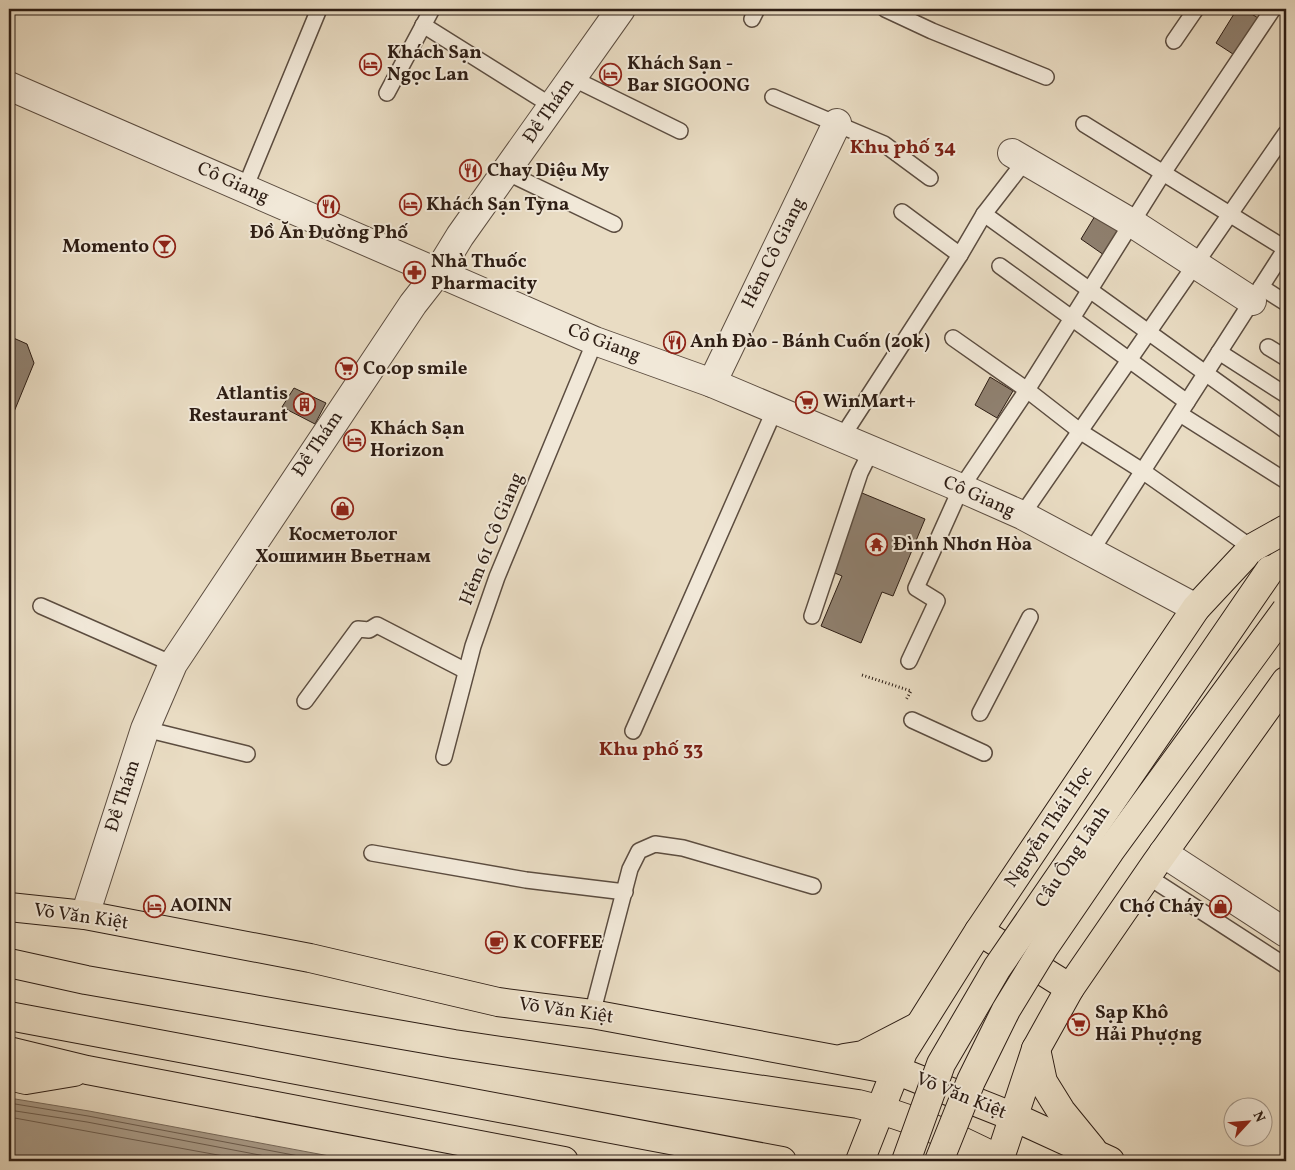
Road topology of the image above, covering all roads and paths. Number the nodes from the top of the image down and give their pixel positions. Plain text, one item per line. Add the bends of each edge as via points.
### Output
1 (319, 9) edge
2 (432, 9) edge
3 (621, 9) edge
4 (885, 9) edge
5 (1196, 9) edge
6 (1273, 9) edge
7 (423, 25) junction
8 (1174, 40) dead end
9 (1046, 76) dead end
10 (572, 78) junction
11 (9, 86) edge
12 (387, 94) dead end
13 (773, 97) dead end
14 (552, 106) junction
15 (837, 123) junction
16 (1084, 124) dead end
17 (680, 131) dead end
18 (1286, 132) edge
19 (1019, 157) joint
20 (506, 172) junction
21 (1163, 173) junction
22 (930, 178) dead end
23 (245, 188) junction
24 (902, 212) dead end
25 (984, 214) junction
26 (1229, 214) junction
27 (1132, 223) junction
28 (614, 224) dead end
29 (1286, 248) edge
30 (960, 255) junction
31 (1195, 264) junction
32 (1000, 266) dead end
33 (438, 272) junction
34 (1091, 289) junction
35 (1256, 294) junction
36 (1286, 303) edge
37 (1072, 318) junction
38 (1148, 333) junction
39 (953, 338) dead end
40 (595, 341) junction
41 (1268, 347) dead end
42 (1219, 352) junction
43 (1286, 358) edge
44 (1129, 361) junction
45 (1205, 374) junction
46 (712, 383) junction
47 (1027, 390) junction
48 (1286, 395) edge
49 (1184, 408) junction
50 (775, 409) junction
51 (1286, 430) edge
52 (1081, 432) junction
53 (842, 437) junction
54 (871, 451) junction
55 (1141, 470) junction
56 (1286, 481) edge
57 (961, 488) junction
58 (1022, 516) junction
59 (1286, 529) edge
60 (1286, 540) edge
61 (1252, 548) junction
62 (1090, 553) junction
63 (41, 606) dead end
64 (1196, 608) junction
65 (1286, 610) edge
66 (812, 616) dead end
67 (1030, 617) dead end
68 (909, 661) dead end
69 (173, 664) junction
70 (466, 672) junction
71 (862, 675) dead end
72 (1286, 681) edge
73 (305, 701) dead end
74 (904, 706) dead end
75 (980, 713) dead end
76 (912, 720) dead end
77 (145, 729) junction
78 (632, 731) dead end
79 (984, 753) dead end
80 (247, 754) dead end
81 (444, 757) dead end
82 (372, 853) dead end
83 (1163, 853) junction
84 (1147, 876) junction
85 (813, 886) dead end
86 (625, 892) junction
87 (9, 907) edge
88 (85, 915) junction
89 (979, 931) junction
90 (1286, 933) edge
91 (9, 963) edge
92 (1286, 966) edge
93 (1070, 988) junction
94 (592, 1014) junction
95 (9, 1016) edge
96 (920, 1025) junction
97 (1036, 1049) junction
98 (9, 1051) edge
99 (836, 1060) junction
100 (87, 1070) junction
101 (898, 1071) junction
102 (9, 1076) edge
103 (880, 1110) junction
104 (1014, 1117) junction
105 (1103, 1157) edge
106 (564, 1161) edge
107 (782, 1161) edge
108 (860, 1161) edge
109 (906, 1161) edge
110 (939, 1161) edge
111 (1000, 1161) edge

1 - 23 lane
2 - 7 lane
3 - 10 street, Ðề Thám
4 - 9 lane
5 - 8 lane
6 - 21 lane
7 - 12 lane
7 - 14 lane
10 - 14 street, Ðề Thám
10 - 17 lane
11 - 23 street, Cô Giang
13 - 15 lane
14 - 20 street, Ðề Thám
15 - 22 lane via 884,144
15 - 46 street, Hẻm Cô Giang
16 - 21 lane
18 - 26 lane
19 - 25 lane
19 - 27 street
20 - 28 lane
20 - 33 street, Ðề Thám
21 - 26 lane
21 - 27 lane
23 - 33 street, Cô Giang
24 - 30 lane
25 - 30 lane
25 - 34 lane
26 - 29 lane
26 - 31 lane
27 - 31 street
27 - 34 lane
29 - 35 lane
30 - 53 lane
31 - 35 street
31 - 38 lane
32 - 37 lane
33 - 40 street, Cô Giang
33 - 69 street, Ðề Thám via 291,484
34 - 37 lane
34 - 38 lane
35 - 36 lane
35 - 42 lane
37 - 44 lane
37 - 47 lane
38 - 44 lane
38 - 45 lane
39 - 47 lane
40 - 46 street, Cô Giang
40 - 70 lane, Hẻm 61 Cô Giang via 497,577
41 - 43 lane
42 - 45 lane
42 - 48 lane
44 - 49 lane
44 - 52 lane
45 - 49 lane
45 - 51 lane
46 - 50 street, Cô Giang
47 - 52 lane
47 - 57 lane
49 - 55 lane
49 - 56 lane
50 - 53 street, Cô Giang
50 - 78 lane
52 - 55 lane
52 - 58 lane
53 - 54 street, Cô Giang
54 - 57 street, Cô Giang
54 - 66 lane via 860,473
55 - 61 lane
55 - 62 lane
57 - 58 street, Cô Giang
57 - 68 lane via 916,588 937,602
58 - 62 street, Cô Giang
59 - 61 main road, Nguyễn Thái Học
60 - 109 main road, Cầu Ông Lãnh, bridge via 1270,570 997,968 941,1064
61 - 64 main road, Nguyễn Thái Học
62 - 64 street, Cô Giang
63 - 69 lane
64 - 89 main road, Nguyễn Thái Học
65 - 110 main road, Cầu Ông Lãnh, bridge via 1110,851 1045,946 1006,1010 971,1081
67 - 75 lane
69 - 77 street, Ðề Thám
70 - 73 lane via 377,625 369,630 358,629
70 - 81 lane, Hẻm 61 Cô Giang
71 - 74 path via 911,691
72 - 83 main road
76 - 79 lane
77 - 80 lane
77 - 88 street, Ðề Thám
82 - 86 lane via 526,880
83 - 84 main road
83 - 90 street
84 - 92 lane
84 - 93 main road
85 - 86 lane via 683,848 655,844 639,851 630,869
86 - 94 lane
87 - 88 main road, Võ Văn Kiệt
88 - 94 main road, Võ Văn Kiệt via 310,958 498,1002
89 - 93 main road
89 - 96 main road, Nguyễn Thái Học
91 - 103 main road via 86,980 454,1044 737,1085
93 - 97 main road
94 - 99 main road, Võ Văn Kiệt
95 - 107 main road
96 - 99 main road via 863,1055
96 - 101 main road, Nguyễn Thái Học via 903,1052
97 - 104 main road
97 - 105 main road via 1043,1082 1060,1111
98 - 100 main road
99 - 101 main road, Võ Văn Kiệt
100 - 102 main road via 26,1080
100 - 106 main road
101 - 103 main road, Nguyễn Thái Học
101 - 104 main road, Võ Văn Kiệt
103 - 108 main road, Nguyễn Thái Học
103 - 111 main road via 952,1135
104 - 105 main road, Võ Văn Kiệt
104 - 111 main road

